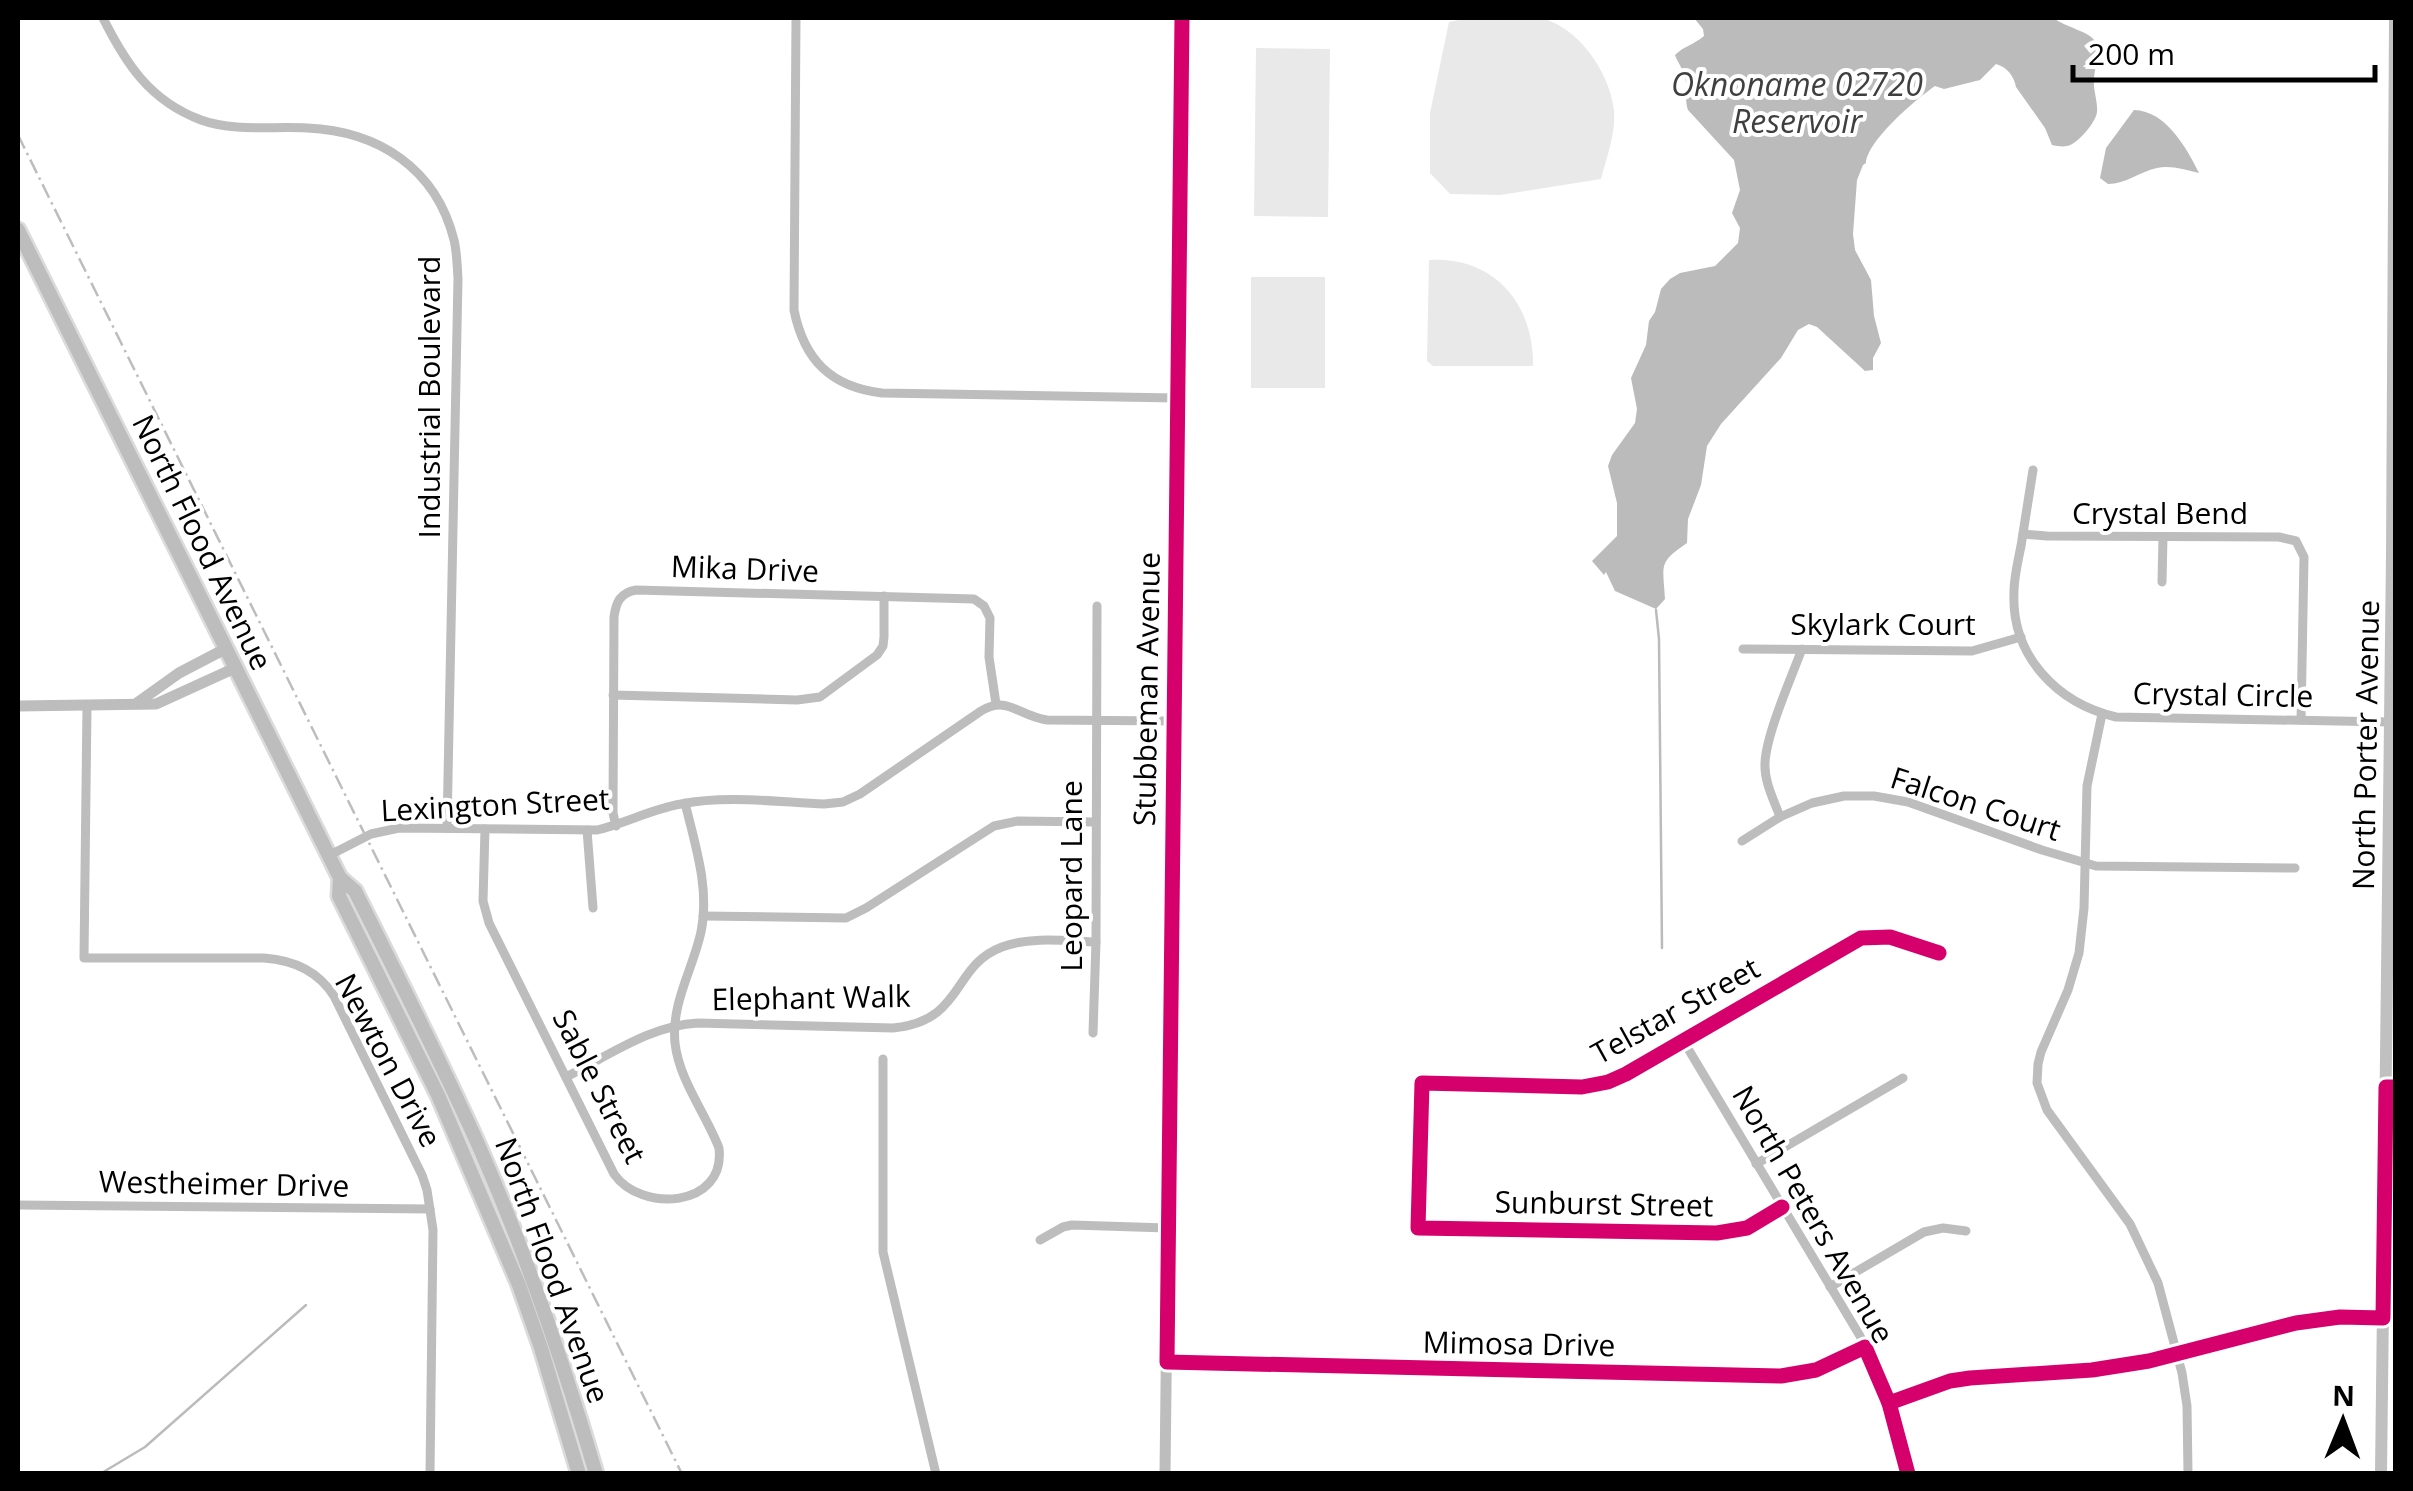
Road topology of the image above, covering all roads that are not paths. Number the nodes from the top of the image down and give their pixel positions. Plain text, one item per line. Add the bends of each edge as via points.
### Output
1 (103, 18) edge
2 (796, 18) edge
3 (1182, 18) edge
4 (2395, 18) edge
5 (18, 230) edge
6 (1176, 398) junction
7 (2033, 470) dead end
8 (2023, 534) junction
9 (2163, 538) junction
10 (2162, 582) dead end
11 (884, 596) junction
12 (1097, 606) dead end
13 (2021, 637) junction
14 (226, 649) junction
15 (1743, 649) dead end
16 (1802, 650) junction
17 (235, 668) junction
18 (614, 695) junction
19 (137, 703) junction
20 (996, 704) junction
21 (18, 706) edge
22 (87, 706) junction
23 (2102, 714) junction
24 (1096, 720) junction
25 (2301, 720) junction
26 (1173, 721) junction
27 (2390, 722) junction
28 (685, 803) junction
29 (1780, 816) junction
30 (1095, 822) junction
31 (616, 826) junction
32 (446, 828) junction
33 (484, 829) junction
34 (587, 830) junction
35 (1742, 841) dead end
36 (328, 856) junction
37 (2086, 863) junction
38 (2295, 868) dead end
39 (340, 878) junction
40 (593, 908) dead end
41 (703, 916) junction
42 (1096, 942) junction
43 (1939, 952) dead end
44 (674, 1025) junction
45 (1094, 1033) dead end
46 (1684, 1042) junction
47 (883, 1059) dead end
48 (566, 1077) junction
49 (1903, 1078) dead end
50 (2391, 1087) edge
51 (1756, 1164) junction
52 (18, 1205) edge
53 (1782, 1207) junction
54 (430, 1208) junction
55 (1167, 1228) junction
56 (1418, 1228) joint
57 (1966, 1231) dead end
58 (1040, 1240) dead end
59 (1830, 1287) junction
60 (2383, 1318) junction
61 (1865, 1347) junction
62 (2178, 1354) junction
63 (1167, 1362) junction
64 (1889, 1403) junction
65 (430, 1474) edge
66 (578, 1474) edge
67 (596, 1474) edge
68 (936, 1474) edge
69 (1166, 1474) edge
70 (1908, 1474) edge
71 (2188, 1474) edge
72 (2381, 1474) edge

1 - 32 street, Industrial Boulevard via 134,72 173,107 224,125 330,129 366,138 413,170 444,214 458,278
2 - 6 street via 794,310 816,363 869,392
3 - 6 street, Stubbeman Avenue
4 - 27 main road, North Porter Avenue
5 - 14 main road, North Flood Avenue
6 - 26 street, Stubbeman Avenue
7 - 8 street, Crystal Circle
8 - 9 street, Crystal Bend
8 - 13 street, Crystal Circle via 2014,592
9 - 10 street
9 - 25 street, Crystal Bend via 2296,541 2304,557
11 - 18 street via 880,652 813,699
11 - 18 street, Mika Drive via 636,590 621,595 615,609
11 - 20 street, Mika Drive via 980,602 990,618
12 - 24 street, Leopard Lane
13 - 16 street, Skylark Court via 1972,651
13 - 23 street, Crystal Circle via 2048,682
14 - 17 main road, North Flood Avenue
14 - 19 street
15 - 16 street, Skylark Court
16 - 29 street via 1765,763
17 - 19 street via 156,704
17 - 36 main road, North Flood Avenue
18 - 31 street
19 - 22 street
20 - 24 street via 1035,718
20 - 28 street, Lexington Street via 843,802
21 - 22 street
22 - 54 street, Newton Drive via 84,958 264,958 312,973 334,996 404,1134
23 - 25 street, Crystal Circle
23 - 37 street via 2088,786
24 - 26 street
24 - 30 street, Leopard Lane
25 - 27 street, Crystal Circle
26 - 55 street, Stubbeman Avenue
27 - 50 main road, North Porter Avenue
28 - 31 street, Lexington Street
28 - 41 street, Sable Street
29 - 35 street, Falcon Court
29 - 37 street, Falcon Court via 1844,796 1890,798
30 - 41 street via 994,826 846,918
30 - 42 street, Leopard Lane
31 - 34 street, Lexington Street
32 - 33 street, Lexington Street
32 - 36 street, Lexington Street via 388,829
33 - 34 street, Lexington Street
33 - 48 street, Sable Street via 488,924
34 - 40 street
36 - 39 main road, North Flood Avenue
37 - 38 street, Falcon Court
37 - 62 street via 2079,952 2037,1083 2047,1110 2140,1241
39 - 66 main road, North Flood Avenue via 339,896 438,1095 519,1285
39 - 67 main road, North Flood Avenue via 355,891 483,1155 534,1280
41 - 44 street, Sable Street
42 - 44 street, Elephant Walk via 999,948 979,962 942,1010 916,1025
42 - 45 street, Leopard Lane
43 - 46 street, Telstar Street via 1890,937 1861,938
44 - 48 street, Elephant Walk
44 - 48 street, Sable Street via 677,1057 720,1156 710,1184 693,1194 648,1197 625,1187
46 - 51 street, North Peters Avenue
46 - 56 street, Telstar Street via 1591,1086 1422,1083
47 - 68 street via 883,1252
49 - 51 street
50 - 60 main road, North Porter Avenue
51 - 53 street, North Peters Avenue
52 - 54 street, Westheimer Drive
53 - 56 street, Sunburst Street via 1747,1228 1717,1233
53 - 59 street, North Peters Avenue
54 - 65 street, Newton Drive
55 - 58 street via 1072,1225
55 - 63 street, Stubbeman Avenue
57 - 59 street via 1924,1232
59 - 61 street, North Peters Avenue
60 - 62 street via 2311,1320
60 - 72 main road, North Porter Avenue
61 - 63 street, Mimosa Drive via 1816,1370 1781,1376
61 - 64 street, North Peters Avenue
62 - 64 street via 2092,1370 1950,1381
62 - 71 street
63 - 69 street, Stubbeman Avenue
64 - 70 street, North Peters Avenue

